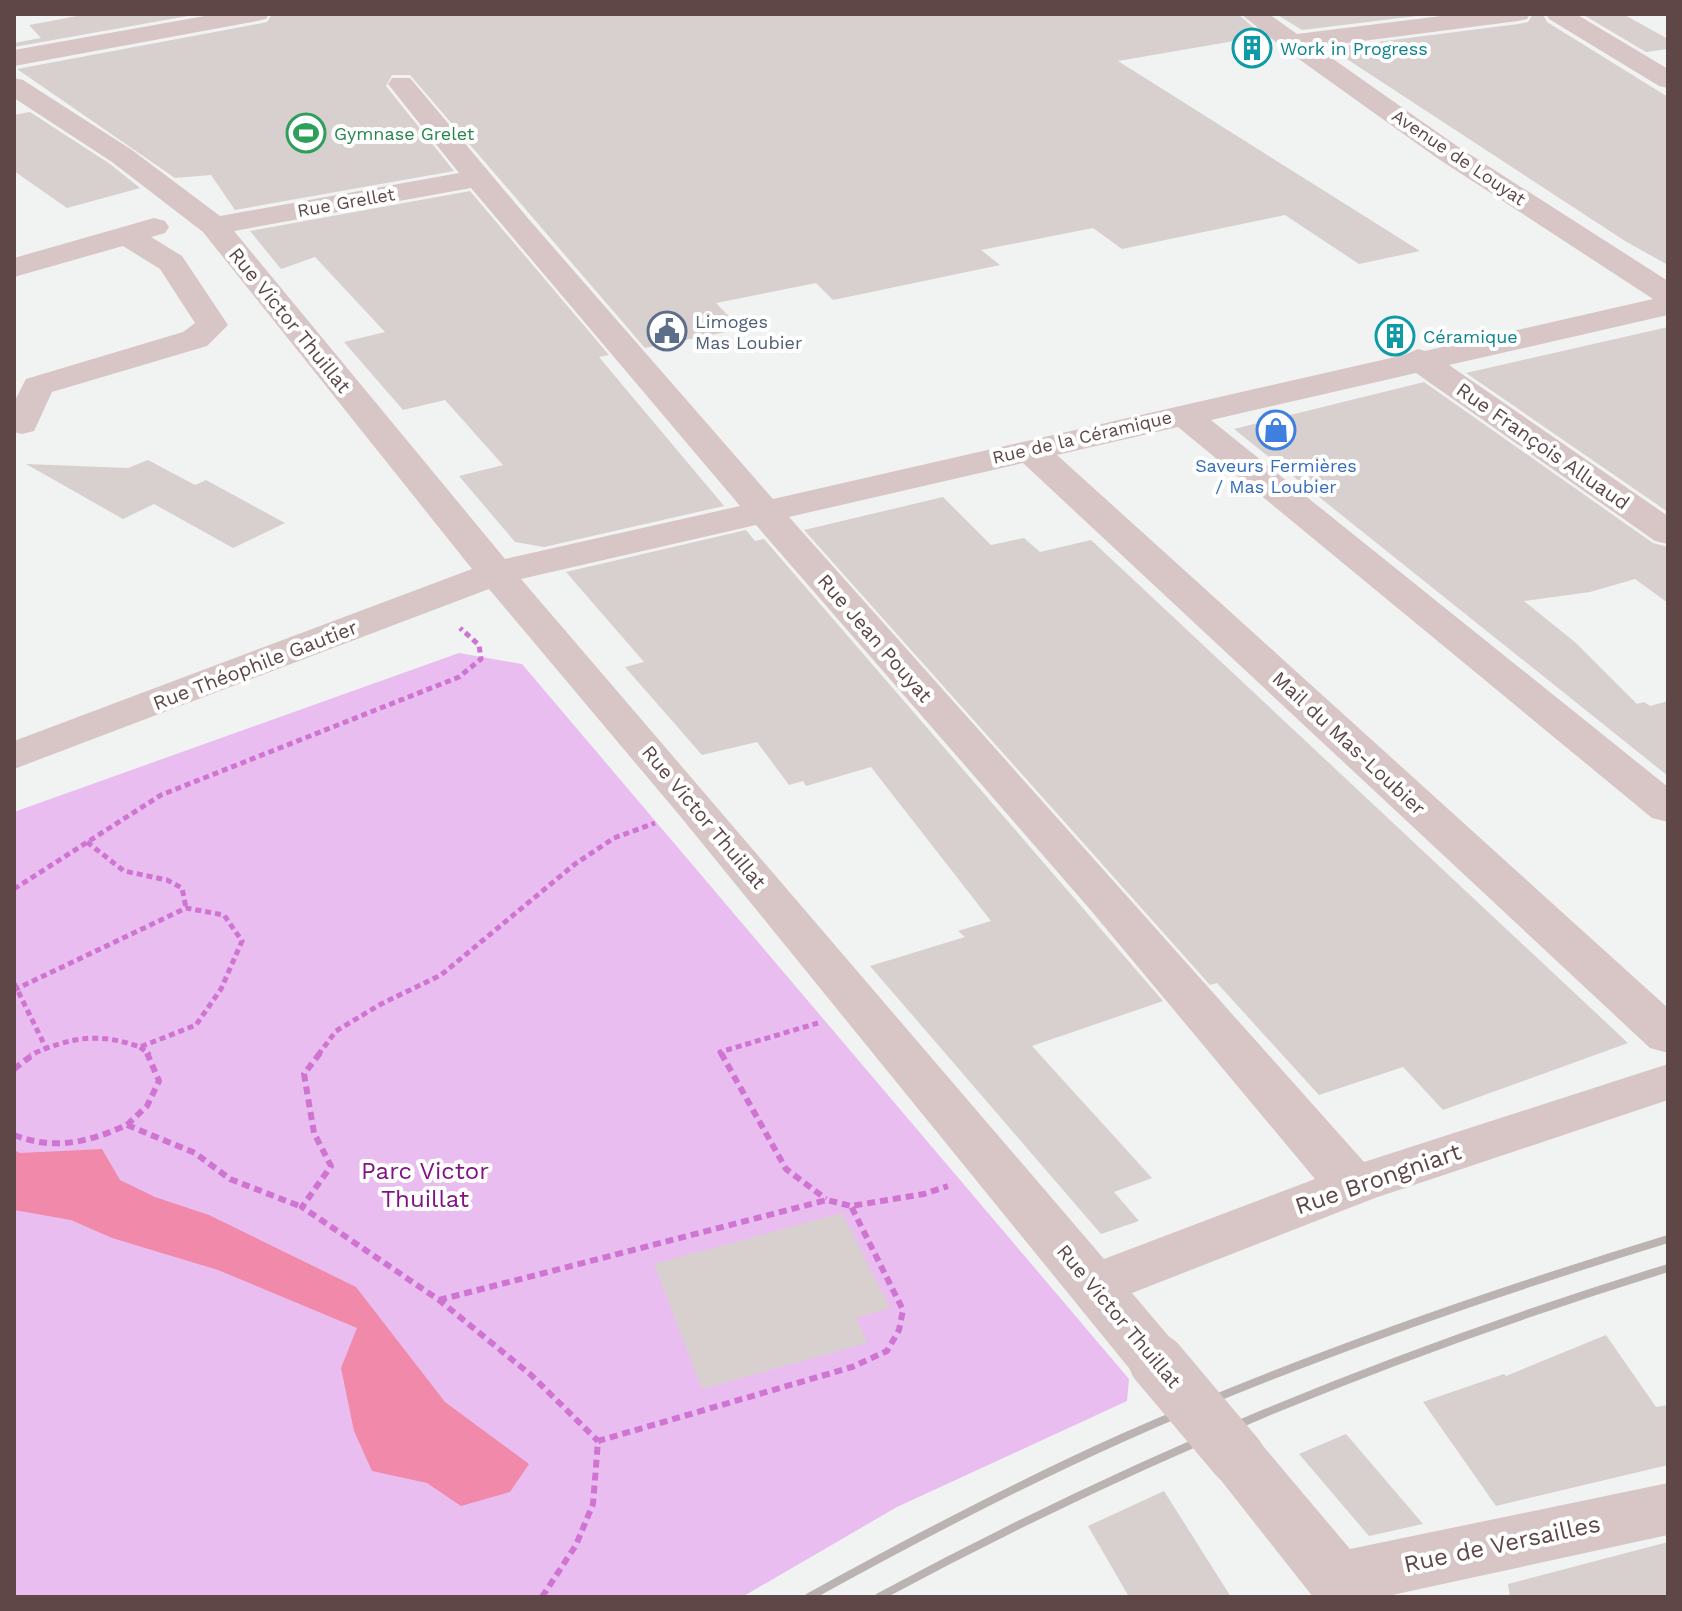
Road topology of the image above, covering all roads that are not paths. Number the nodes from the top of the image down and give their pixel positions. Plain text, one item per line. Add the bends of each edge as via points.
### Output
1 (257, 14) edge
2 (1253, 14) edge
3 (1518, 14) edge
4 (1558, 14) edge
5 (1291, 42) junction
6 (14, 58) edge
7 (1668, 80) edge
8 (401, 84) dead end
9 (14, 86) edge
10 (477, 178) junction
11 (207, 220) junction
12 (127, 235) junction
13 (14, 268) edge
14 (1668, 295) edge
15 (1668, 305) edge
16 (1418, 359) junction
17 (1183, 414) junction
18 (22, 424) dead end
19 (1030, 450) junction
20 (765, 512) junction
21 (1668, 533) edge
22 (496, 573) junction
23 (14, 756) edge
24 (1668, 809) edge
25 (1668, 1036) edge
26 (1668, 1082) edge
27 (1356, 1184) junction
28 (1092, 1286) junction
29 (1668, 1509) edge
30 (1343, 1588) edge

1 - 6 street
2 - 5 street, Avenue de Louyat
3 - 5 street
4 - 7 street
5 - 14 street, Avenue de Louyat via 1447,152
8 - 10 street, Rue Jean Pouyat
9 - 11 street, Rue Victor Thuillat via 122,156
10 - 11 street, Rue Grellet
10 - 20 street, Rue Jean Pouyat
11 - 12 street, Rue Grellet
11 - 22 street, Rue Victor Thuillat
12 - 13 street, Rue Grellet
12 - 18 street via 171,263 212,325 195,339 38,386
15 - 16 street, Rue de la Céramique
16 - 17 street, Rue de la Céramique
16 - 21 street, Rue François Alluaud
17 - 19 street, Rue de la Céramique
17 - 24 street
19 - 20 street, Rue de la Céramique
19 - 25 street, Mail du Mas-Loubier
20 - 22 street, Rue de la Céramique
20 - 27 street, Rue Jean Pouyat via 1337,1169
22 - 23 street, Rue Théophile Gautier
22 - 28 street, Rue Victor Thuillat
26 - 27 street, Rue Brongniart
27 - 28 street, Rue Brongniart
28 - 30 street, Rue Victor Thuillat, bridge
29 - 30 street, Rue de Versailles

